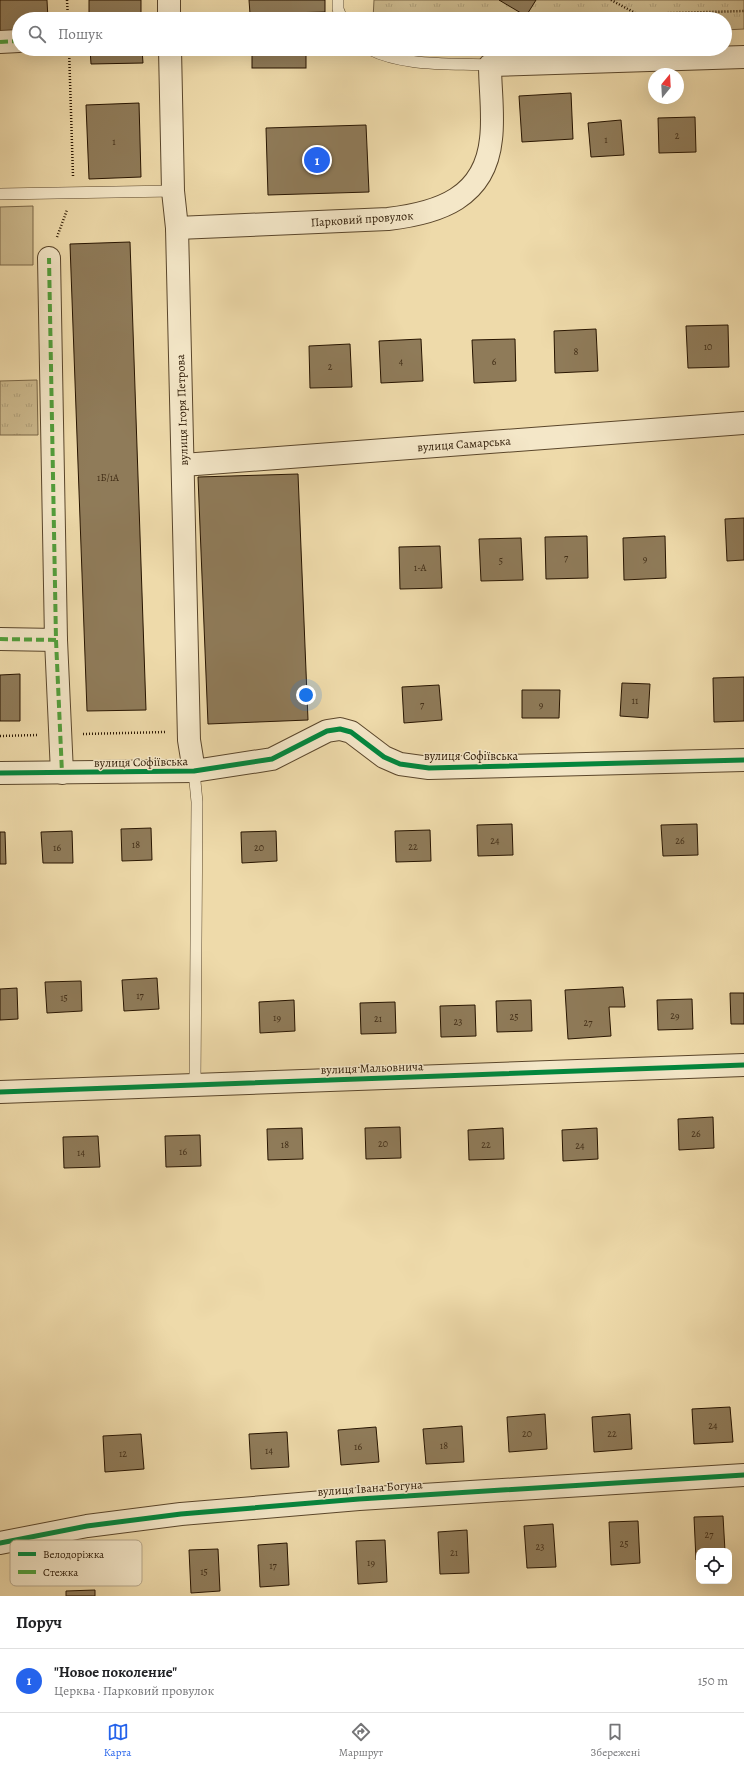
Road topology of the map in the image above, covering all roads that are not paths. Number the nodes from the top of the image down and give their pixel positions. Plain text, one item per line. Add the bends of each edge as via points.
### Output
1 (168, 0) edge
2 (338, 0) edge
3 (169, 12) edge
4 (339, 12) edge
5 (12, 41) edge
6 (0, 42) edge
7 (170, 56) edge
8 (384, 56) edge
9 (744, 57) edge
10 (490, 65) junction
11 (173, 191) junction
12 (0, 194) edge
13 (177, 228) junction
14 (49, 258) road end
15 (744, 423) edge
16 (183, 465) junction
17 (0, 639) edge
18 (56, 640) junction
19 (744, 760) edge
20 (194, 771) junction
21 (0, 773) edge
22 (62, 773) junction
23 (744, 1065) edge
24 (195, 1084) junction
25 (0, 1092) edge
26 (744, 1475) edge
27 (15, 1540) edge
28 (10, 1541) edge
29 (0, 1543) edge

1 - 3 street
2 - 4 lane
5 - 6 street
7 - 11 street, вулиця Ігоря Петрова
8 - 10 lane via 414,61
9 - 10 street
10 - 13 street, Парковий провулок via 492,139 488,156 471,188 443,207 418,216 388,219
11 - 12 lane
11 - 13 street, вулиця Ігоря Петрова
13 - 16 street, вулиця Ігоря Петрова
14 - 18 street
15 - 16 street, вулиця Самарська
16 - 20 street, вулиця Ігоря Петрова via 189,740
17 - 18 street
18 - 22 street
19 - 20 street, вулиця Софіївська via 428,768 400,764 384,756 351,732 340,729 326,731 272,759
20 - 22 street, вулиця Софіївська
20 - 24 lane via 197,802
21 - 22 street, вулиця Софіївська
23 - 24 street, вулиця Мальовнича
24 - 25 street, вулиця Мальовнича
26 - 27 street, вулиця Івана Богуна via 359,1498 181,1514 87,1526
28 - 29 street, вулиця Івана Богуна

